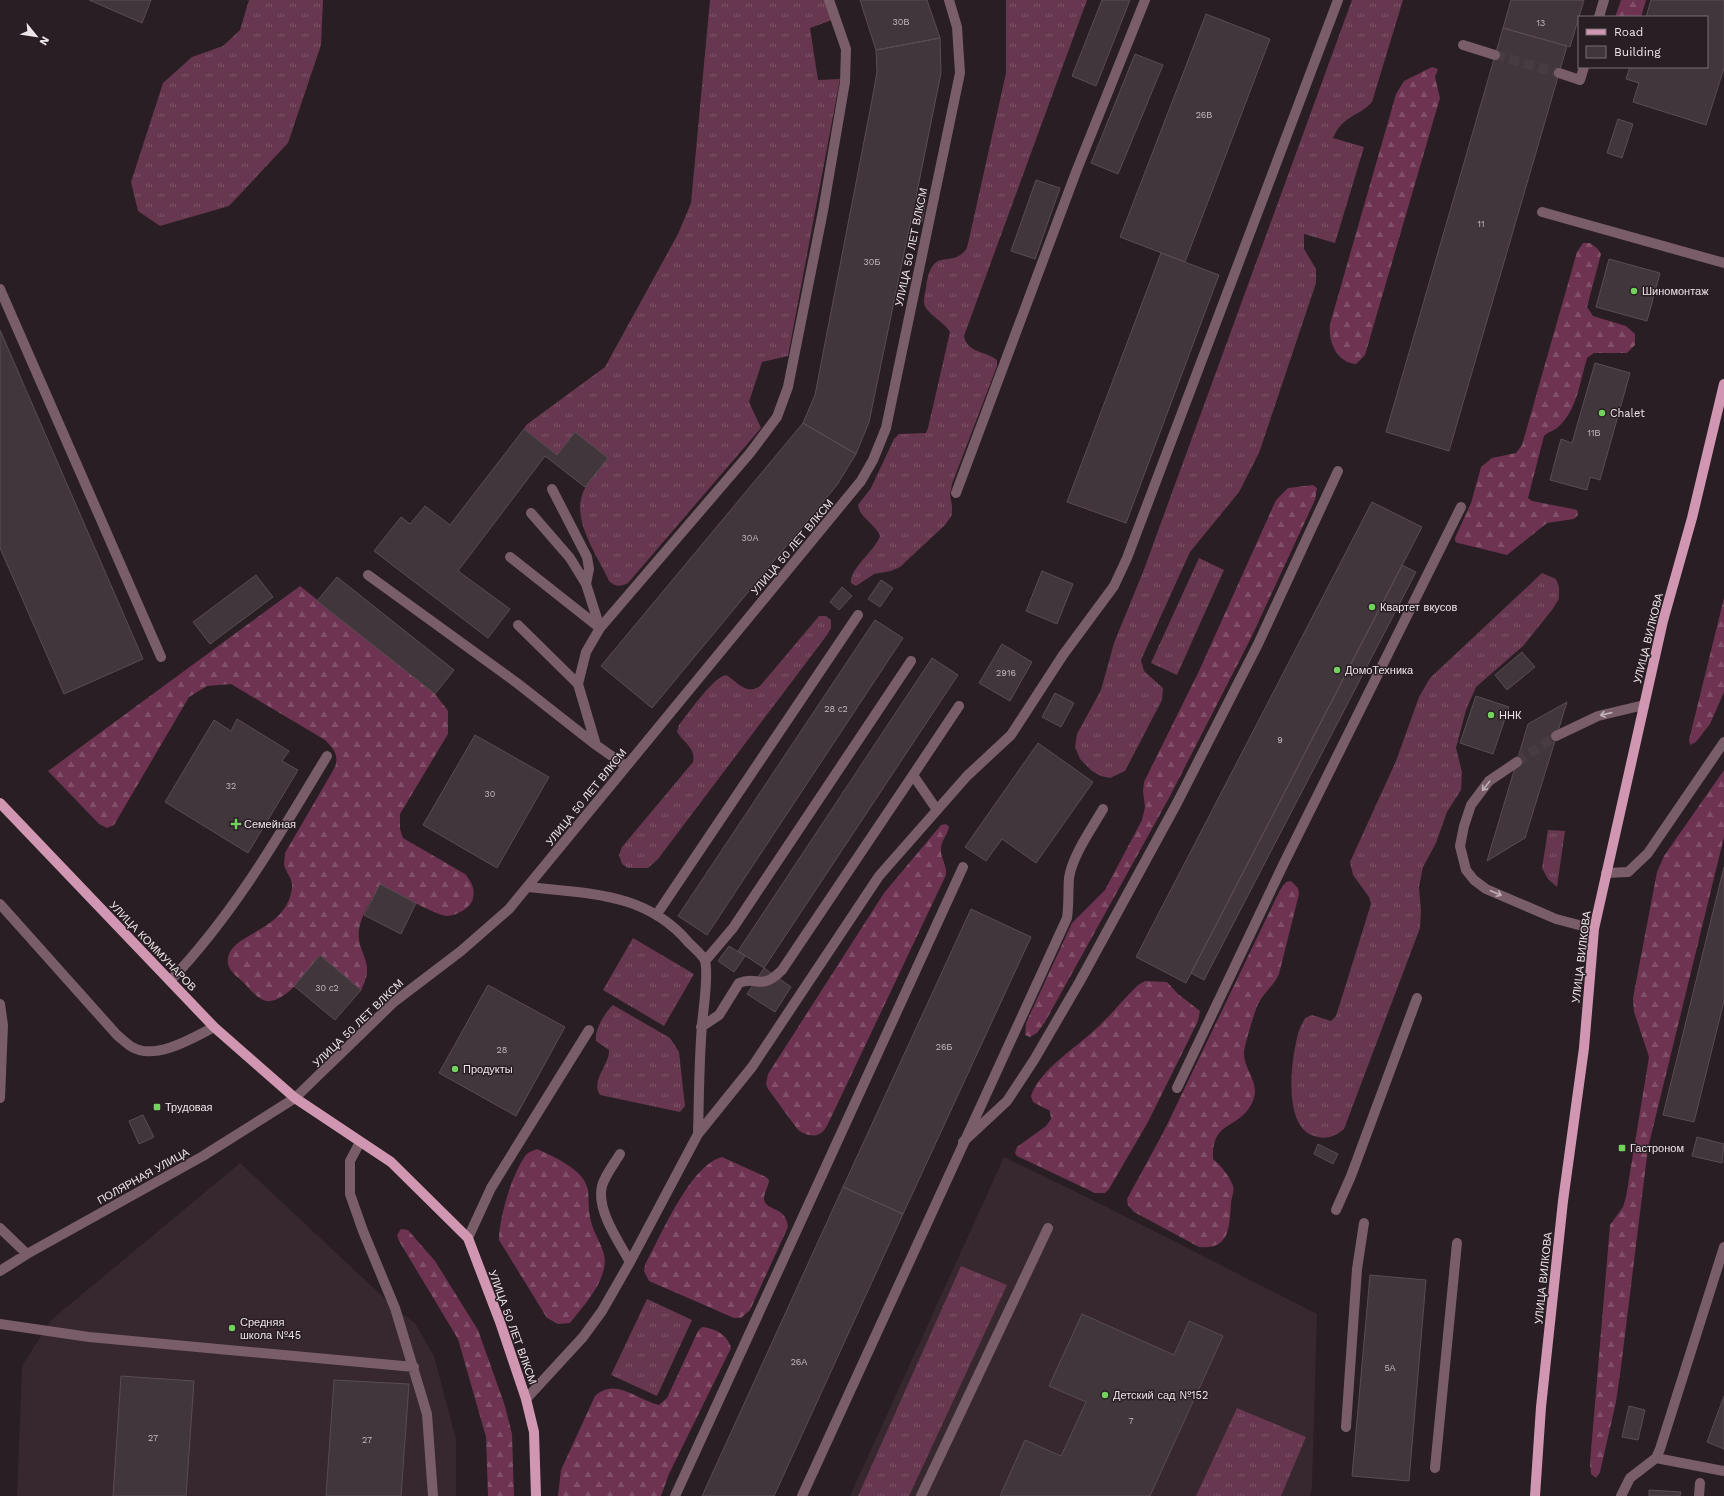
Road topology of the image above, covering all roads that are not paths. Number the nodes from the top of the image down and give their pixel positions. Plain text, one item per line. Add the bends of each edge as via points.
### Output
1 (829, 0) edge
2 (949, 0) edge
3 (1144, 0) edge
4 (1338, 0) edge
5 (1604, 0) edge
6 (1598, 16) edge
7 (1463, 45) dead end
8 (1495, 55) tunnel mouth
9 (1584, 68) edge
10 (1559, 74) tunnel mouth
11 (1542, 212) dead end
12 (1724, 263) edge
13 (0, 289) edge
14 (1724, 384) edge
15 (1338, 471) dead end
16 (552, 489) dead end
17 (956, 493) dead end
18 (1461, 507) dead end
19 (531, 513) dead end
20 (510, 557) dead end
21 (368, 575) dead end
22 (586, 584) junction
23 (858, 615) dead end
24 (518, 625) dead end
25 (600, 628) junction
26 (161, 657) dead end
27 (911, 661) dead end
28 (578, 684) junction
29 (1644, 705) junction
30 (959, 706) dead end
31 (1556, 736) tunnel mouth
32 (1724, 742) edge
33 (596, 745) junction
34 (327, 756) dead end
35 (1517, 762) tunnel mouth
36 (626, 766) junction
37 (913, 775) junction
38 (0, 803) edge
39 (1103, 809) dead end
40 (937, 810) junction
41 (963, 867) dead end
42 (1606, 873) junction
43 (528, 887) junction
44 (0, 904) edge
45 (657, 914) junction
46 (1594, 930) junction
47 (705, 961) junction
48 (170, 980) junction
49 (1417, 998) dead end
50 (0, 1004) edge
51 (214, 1027) junction
52 (701, 1027) junction
53 (589, 1030) dead end
54 (1177, 1088) dead end
55 (0, 1098) edge
56 (295, 1098) junction
57 (698, 1134) junction
58 (360, 1142) junction
59 (963, 1142) junction
60 (620, 1154) dead end
61 (1336, 1210) dead end
62 (1364, 1223) dead end
63 (0, 1228) edge
64 (1048, 1228) dead end
65 (468, 1238) junction
66 (1457, 1242) dead end
67 (1724, 1247) edge
68 (27, 1254) junction
69 (630, 1262) junction
70 (0, 1271) edge
71 (0, 1324) edge
72 (414, 1367) junction
73 (526, 1399) junction
74 (1346, 1427) dead end
75 (1656, 1458) junction
76 (1435, 1468) dead end
77 (1724, 1471) edge
78 (1700, 1483) dead end
79 (433, 1496) edge
80 (536, 1496) edge
81 (676, 1496) edge
82 (802, 1496) edge
83 (921, 1496) edge
84 (1536, 1496) edge
85 (1621, 1496) edge
86 (1699, 1496) edge

1 - 25 street via 846,49 845,82 823,211 788,387 780,411 750,453
2 - 36 street, УЛИЦА 50 ЛЕТ ВЛКСМ via 957,27 960,73 886,428 873,460 850,496
3 - 17 street via 1076,172
4 - 40 street via 1130,551 1114,586 1063,655 1011,735 967,776
5 - 6 street
7 - 8 street
9 - 10 street via 1580,80
11 - 12 street
13 - 26 street
14 - 29 main road, УЛИЦА ВИЛКОВА
15 - 59 street via 1251,658 1177,803 1080,981 1007,1101
16 - 22 street via 587,557 589,569
18 - 54 street via 1284,863
19 - 22 street via 570,558
20 - 25 street
21 - 33 street via 517,683
22 - 25 street
23 - 45 street
24 - 28 street
25 - 28 street via 586,652
27 - 47 street via 733,928
28 - 33 street
29 -> 31 street via 1598,716
29 - 42 main road, УЛИЦА ВИЛКОВА
30 - 37 street
32 - 42 street via 1648,853 1628,872
33 - 36 street
34 - 48 street via 255,874 196,954
35 -> 46 street via 1488,781 1471,805 1460,846 1466,870 1486,889 1556,919
36 - 43 street, УЛИЦА 50 ЛЕТ ВЛКСМ
37 - 40 street
37 - 52 street via 782,970 772,980 762,983 739,983 719,1015
38 - 48 main road, УЛИЦА КОММУНАРОВ
39 - 59 street via 1072,864 1067,918
40 - 57 street via 879,876 752,1067
41 - 81 street
42 - 46 main road, УЛИЦА ВИЛКОВА
43 - 45 street via 597,895 633,903
43 - 56 street, УЛИЦА 50 ЛЕТ ВЛКСМ via 509,909 461,951 394,1002
44 - 51 street via 117,1035 133,1048 150,1052 178,1046
45 - 47 street via 678,929
46 - 84 main road, УЛИЦА ВИЛКОВА via 1584,1048 1564,1193 1545,1368
47 - 52 street via 706,983
48 - 51 main road, УЛИЦА КОММУНАРОВ
49 - 61 street
50 - 55 street via 3,1025
51 - 56 main road, УЛИЦА КОММУНАРОВ
52 - 57 street
53 - 65 street via 491,1188
56 - 58 main road, УЛИЦА 50 ЛЕТ ВЛКСМ
56 - 68 street, ПОЛЯРНАЯ УЛИЦА via 203,1156
57 - 69 street
58 - 65 main road, УЛИЦА 50 ЛЕТ ВЛКСМ via 391,1162
58 - 72 street via 350,1161 350,1194 395,1308
59 - 82 street
60 - 69 street via 602,1185 601,1195 606,1217
62 - 74 street via 1357,1268
63 - 68 street
64 - 83 street
65 - 73 main road, УЛИЦА 50 ЛЕТ ВЛКСМ
66 - 76 street
67 - 75 street
68 - 70 street, ПОЛЯРНАЯ УЛИЦА
69 - 73 street via 602,1311 583,1337
71 - 72 street via 89,1337
72 - 79 street via 427,1414
73 - 80 main road, УЛИЦА 50 ЛЕТ ВЛКСМ via 534,1432
75 - 77 street
75 - 85 street via 1630,1478
78 - 86 street

